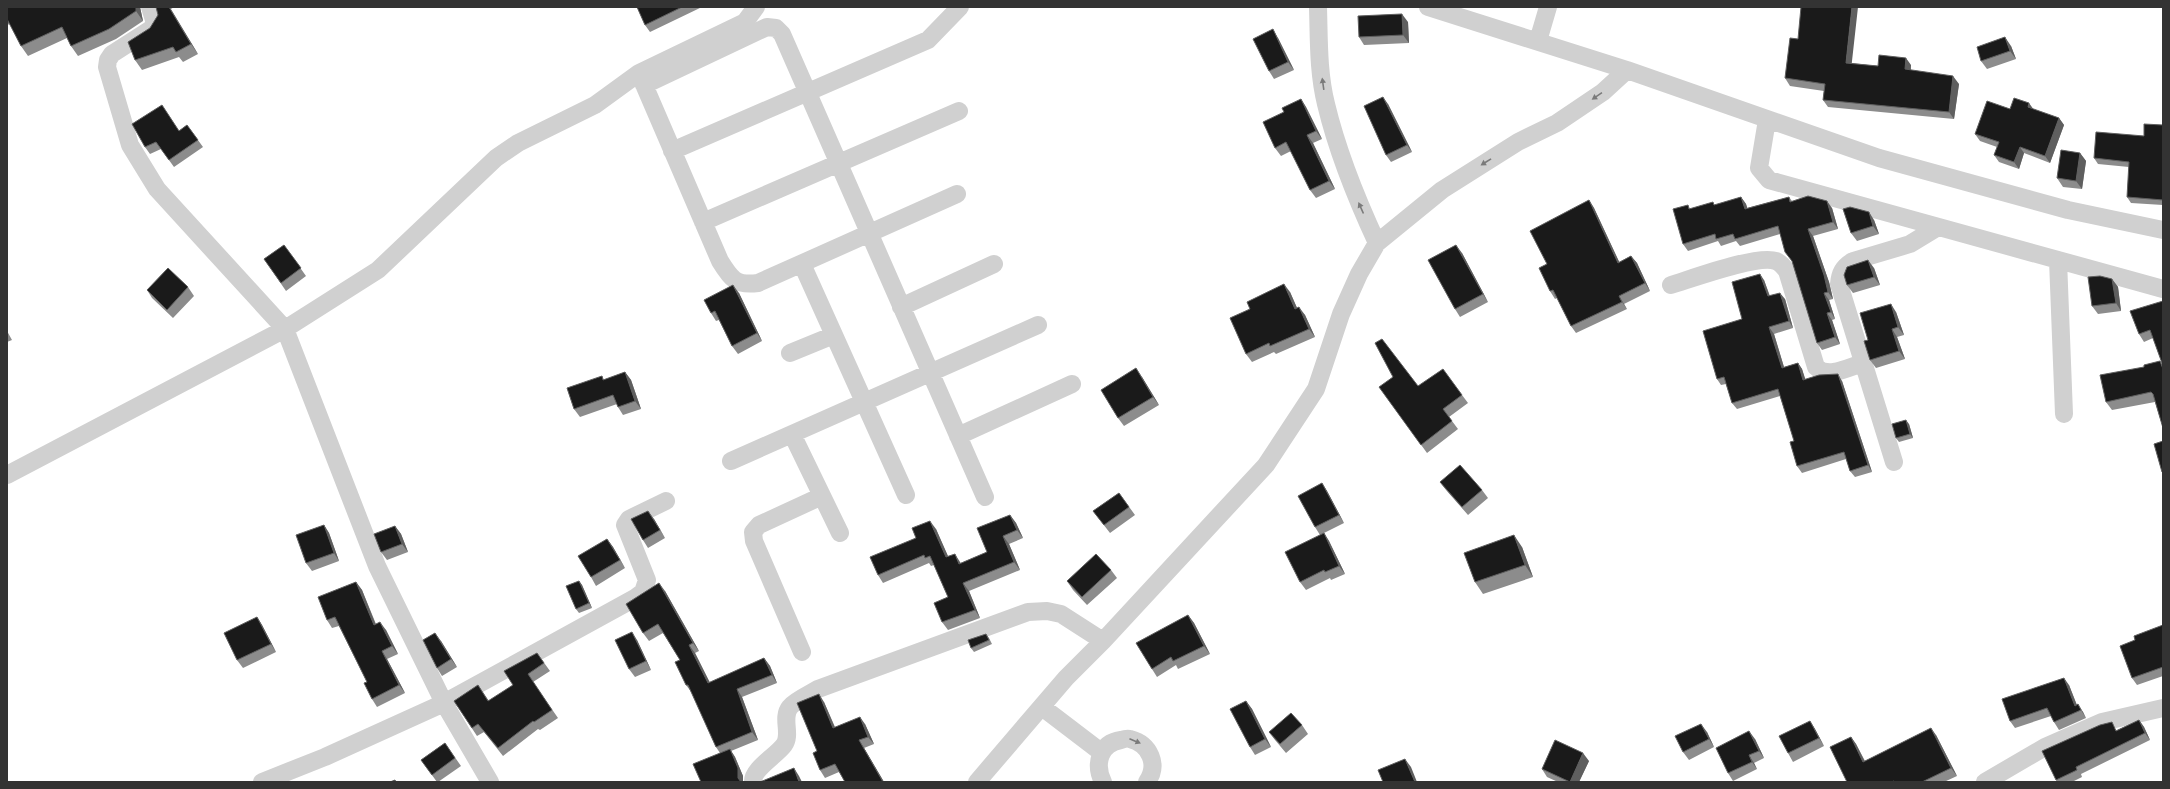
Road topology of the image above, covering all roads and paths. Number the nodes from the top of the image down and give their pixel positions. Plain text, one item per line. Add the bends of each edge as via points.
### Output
1 (150, 7) edge
2 (756, 7) edge
3 (960, 7) edge
4 (1318, 7) edge
5 (1428, 7) edge
6 (1548, 7) edge
7 (1538, 41) junction
8 (1626, 70) junction
9 (641, 79) junction
10 (806, 93) junction
11 (959, 111) dead end
12 (1767, 120) junction
13 (672, 151) junction
14 (838, 164) junction
15 (957, 194) dead end
16 (703, 222) junction
17 (1938, 227) junction
18 (2163, 230) edge
19 (869, 234) junction
20 (1376, 243) junction
21 (2058, 260) junction
22 (802, 264) junction
23 (994, 264) dead end
24 (1671, 284) dead end
25 (2163, 289) edge
26 (901, 307) junction
27 (1038, 325) dead end
28 (285, 329) junction
29 (834, 335) junction
30 (790, 353) dead end
31 (1863, 363) junction
32 (930, 373) junction
33 (1072, 384) dead end
34 (864, 402) junction
35 (2064, 414) dead end
36 (792, 434) junction
37 (958, 436) junction
38 (731, 461) dead end
39 (1894, 462) dead end
40 (7, 475) edge
41 (906, 495) dead end
42 (822, 496) junction
43 (985, 497) dead end
44 (666, 501) dead end
45 (840, 533) dead end
46 (1103, 641) junction
47 (802, 652) dead end
48 (444, 703) junction
49 (1042, 707) junction
50 (2163, 708) edge
51 (1101, 752) junction
52 (1154, 780) edge
53 (262, 782) edge
54 (490, 782) edge
55 (753, 782) edge
56 (977, 782) edge
57 (1102, 782) edge
58 (1985, 782) edge

1 - 28 street via 155,23 151,29 112,54 108,60 107,67 130,145 157,189
2 - 9 street via 745,22
3 - 10 street via 928,40
20 -> 4 street via 1358,202 1326,103 1319,58
5 - 7 street
6 - 7 street
7 - 8 street
8 - 12 street
8 -> 20 street via 1603,92 1557,123 1518,142 1442,190
9 - 10 street via 767,27 776,28 782,34
9 - 13 street
9 - 28 street via 518,143 496,158 378,270
10 - 13 street
10 - 14 street
11 - 14 street
12 - 17 street via 1759,168 1768,180
12 - 18 street via 1926,172 2068,210
13 - 16 street
14 - 16 street
14 - 19 street
15 - 19 street
16 - 22 street via 727,274 744,285 758,283
17 - 21 street
17 - 31 street via 1910,244 1853,261 1841,272 1839,284
19 - 22 street
19 - 26 street
20 - 46 street via 1341,314 1316,389 1266,466
21 - 25 street
21 - 35 street
22 - 29 street
23 - 26 street
24 - 31 street via 1739,264 1776,261 1787,271 1816,367 1821,372 1828,373
26 - 32 street
27 - 32 street
28 - 40 street
28 - 48 street via 377,566
29 - 30 street
29 - 34 street
31 - 39 street
32 - 34 street
32 - 37 street
33 - 37 street
34 - 36 street
34 - 41 street
36 - 38 street
36 - 42 street
37 - 43 street
42 - 45 street
42 - 47 street via 759,525 753,532 754,541
44 - 48 street via 629,519 626,525 647,580 643,592
46 - 49 street via 1066,678
46 - 55 street via 1061,614 1047,611 1028,612 818,689 790,706 786,713 787,740 755,773
48 - 53 street via 325,757
48 - 54 street
49 - 51 street
49 - 56 street
50 - 58 street via 2102,722 2056,741
51 -> 52 street via 1113,741 1129,738 1144,745 1153,759
51 - 57 street via 1097,767

